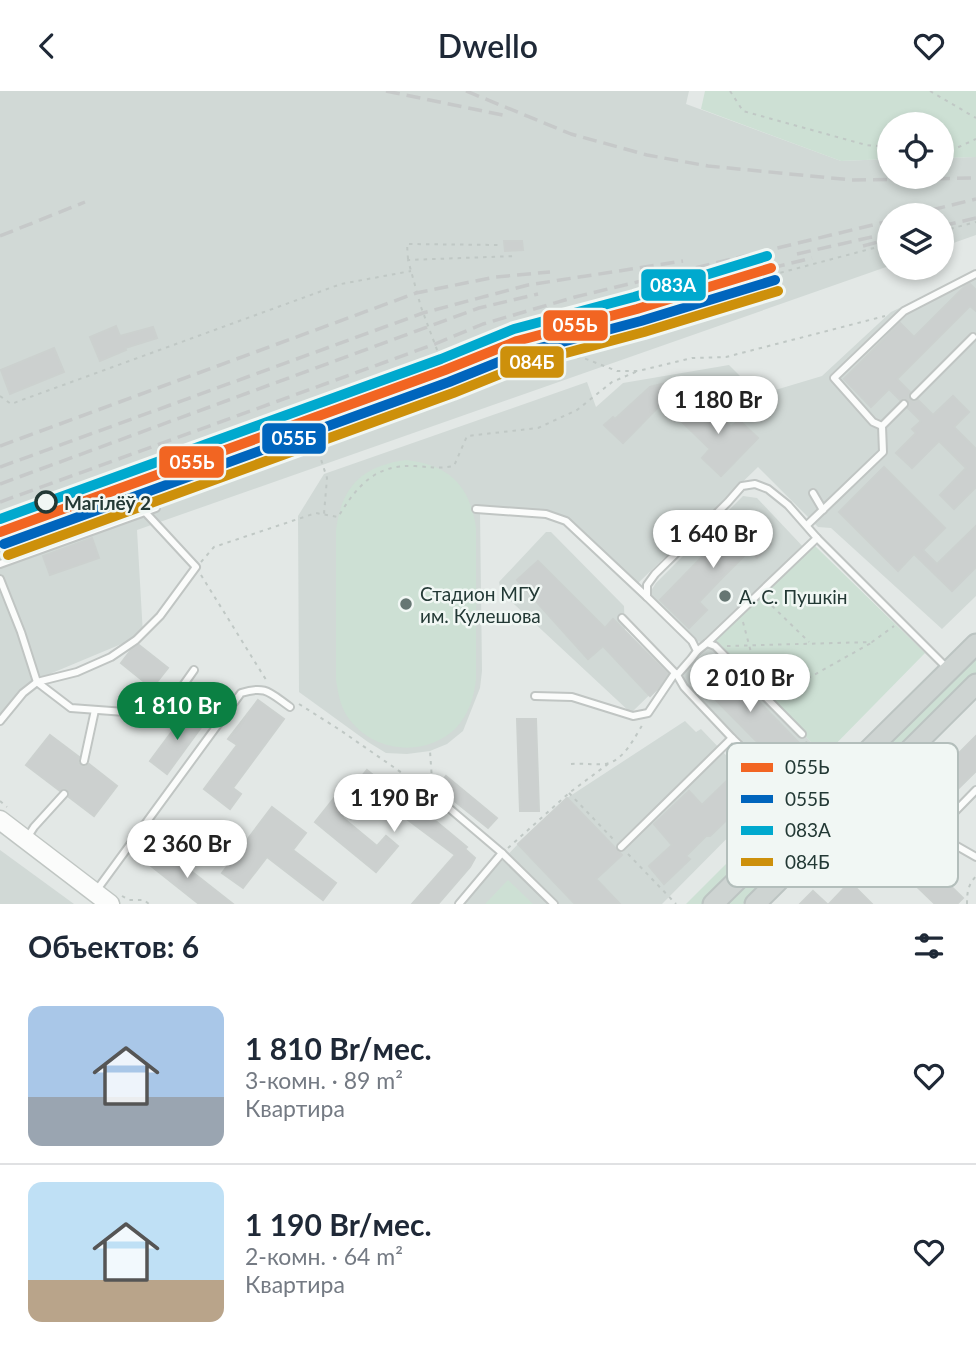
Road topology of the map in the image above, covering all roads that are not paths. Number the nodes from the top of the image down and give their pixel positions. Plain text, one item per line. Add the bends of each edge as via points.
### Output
1 (976, 274) edge
2 (973, 337) dead end
3 (914, 395) dead end
4 (905, 404) dead end
5 (882, 426) junction
6 (813, 493) dead end
7 (155, 505) road end
8 (476, 509) dead end
9 (823, 510) junction
10 (146, 513) junction
11 (807, 525) junction
12 (817, 538) junction
13 (0, 563) edge
14 (0, 579) edge
15 (648, 597) junction
16 (622, 618) dead end
17 (707, 643) junction
18 (976, 644) edge
19 (697, 651) junction
20 (194, 670) dead end
21 (949, 670) junction
22 (676, 674) junction
23 (37, 682) junction
24 (976, 684) edge
25 (535, 696) dead end
26 (290, 707) dead end
27 (95, 710) junction
28 (0, 721) edge
29 (802, 734) road end
30 (732, 738) junction
31 (737, 743) edge
32 (875, 743) edge
33 (917, 743) edge
34 (84, 761) dead end
35 (976, 790) edge
36 (64, 794) dead end
37 (436, 797) road end
38 (958, 808) edge
39 (0, 820) edge
40 (26, 839) junction
41 (621, 847) dead end
42 (958, 847) edge
43 (502, 853) junction
44 (976, 857) edge
45 (730, 887) edge
46 (772, 887) edge
47 (95, 892) junction
48 (110, 904) edge
49 (459, 904) edge
50 (554, 904) edge
51 (713, 904) edge
52 (755, 904) edge

1 - 5 lane via 904,311 834,378 873,422
2 - 3 lane
4 - 5 lane
5 - 9 lane via 883,452
6 - 9 lane
7 - 10 lane
8 - 15 lane via 546,514 566,521
9 - 11 lane
10 - 13 lane
10 - 23 lane via 196,567 136,641 77,672
11 - 12 lane
11 - 15 lane via 768,489 742,486 655,573 647,585
12 - 17 lane
12 - 21 lane
14 - 23 lane
15 - 19 lane
16 - 22 lane
17 - 19 lane
17 - 29 lane
18 - 21 main road
19 - 22 lane
20 - 27 lane via 172,701 152,714
21 - 32 main road
22 - 25 lane via 648,713 633,716 572,697
22 - 30 lane
23 - 27 lane via 71,708
23 - 28 lane
24 - 33 main road
26 - 47 lane via 266,690 241,693
27 - 34 lane
30 - 31 lane
30 - 41 lane
35 - 38 lane
36 - 40 lane
37 - 43 lane
39 - 40 main road
40 - 47 main road
42 - 44 lane
43 - 49 lane
43 - 50 lane
45 - 51 main road
46 - 52 main road
47 - 48 main road

